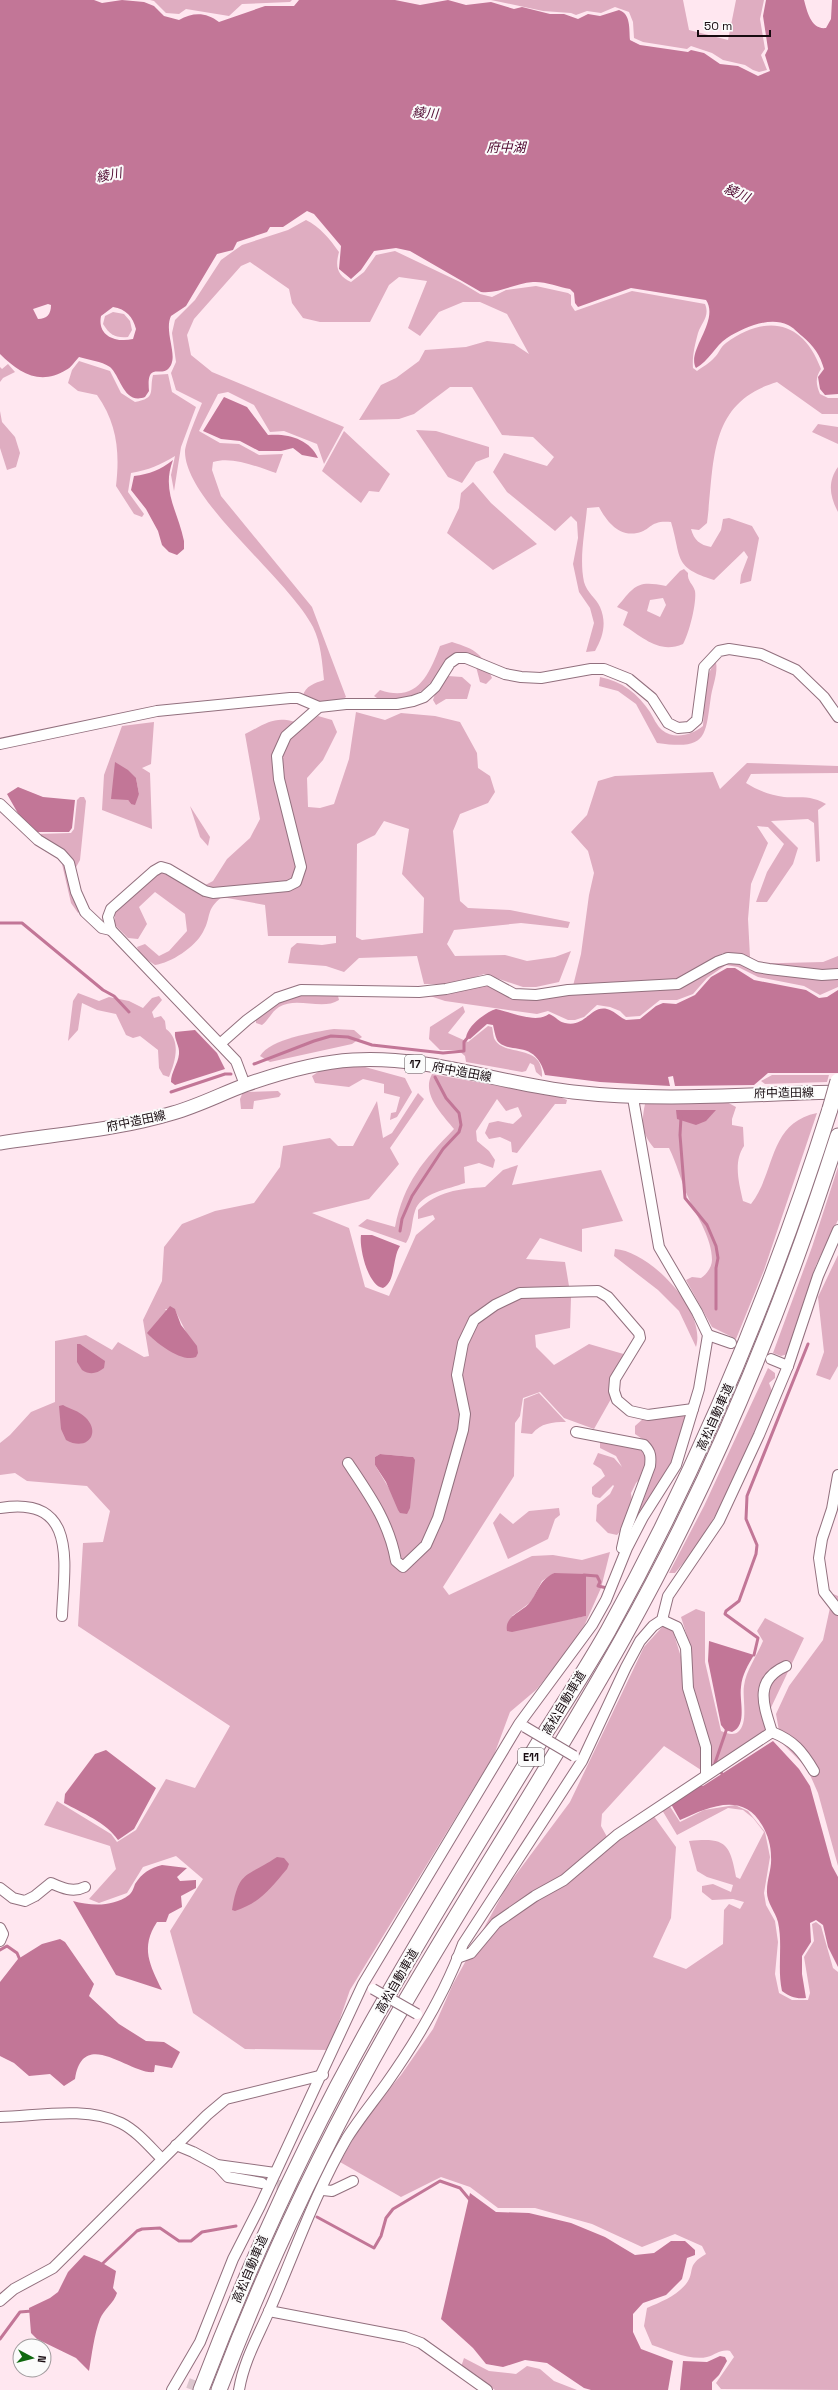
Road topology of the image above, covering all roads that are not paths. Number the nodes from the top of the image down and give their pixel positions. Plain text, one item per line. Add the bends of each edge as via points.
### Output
1 (319, 707) junction
2 (838, 717) edge
3 (0, 744) edge
4 (0, 804) edge
5 (111, 930) junction
6 (838, 974) edge
7 (221, 1043) junction
8 (838, 1080) edge
9 (245, 1085) junction
10 (838, 1092) edge
11 (633, 1098) junction
12 (838, 1136) edge
13 (0, 1143) edge
14 (838, 1230) edge
15 (708, 1335) junction
16 (731, 1343) dead end
17 (771, 1359) dead end
18 (788, 1366) junction
19 (693, 1409) junction
20 (576, 1432) dead end
21 (348, 1463) dead end
22 (838, 1475) edge
23 (0, 1508) edge
24 (626, 1550) junction
25 (838, 1610) edge
26 (62, 1616) dead end
27 (662, 1620) junction
28 (786, 1666) dead end
29 (522, 1726) junction
30 (772, 1732) junction
31 (578, 1759) junction
32 (814, 1771) dead end
33 (706, 1774) junction
34 (85, 1887) dead end
35 (0, 1888) edge
36 (0, 1928) edge
37 (0, 1941) edge
38 (458, 1958) junction
39 (363, 1984) junction
40 (421, 2017) junction
41 (322, 2075) junction
42 (0, 2117) edge
43 (176, 2146) junction
44 (162, 2159) junction
45 (217, 2165) junction
46 (276, 2173) junction
47 (353, 2181) dead end
48 (262, 2183) tunnel mouth
49 (323, 2190) tunnel mouth
50 (0, 2301) edge
51 (270, 2311) junction
52 (190, 2384) edge
53 (172, 2390) edge
54 (219, 2390) edge
55 (239, 2390) edge
56 (487, 2390) edge

1 - 2 street via 413,701 435,687 450,663 457,658 466,658 505,674 521,677 541,678 604,669 629,679 652,698 668,723 678,728 689,727 697,720 704,667 719,651 729,649 761,654 796,670 824,697
1 - 3 street via 298,698 290,698 157,711
1 - 5 street via 286,736 277,756 279,779 301,867 296,882 288,886 213,893 168,869 161,868 154,871 111,909 108,917
4 - 5 street via 38,840 61,854 68,863 85,912 102,928
5 - 7 street
6 - 7 street via 822,975 769,969 757,967 741,959 728,958 678,984 568,990 536,995 514,994 488,980 446,990 419,992 301,990 277,998
7 - 9 street via 236,1061
8 - 52 highway, 高松自動車道 / E11, bridge via 787,1237 752,1329 715,1420 654,1544 606,1634 384,2002 278,2206 221,2337
9 - 11 main road, 府中造田線 / 17 via 305,1067 369,1059 426,1065 570,1092
9 - 13 main road, 府中造田線 / 17 via 174,1113 129,1124
10 - 11 main road, 府中造田線 / 17
11 - 15 street via 659,1246
12 - 54 highway, 高松自動車道 / E11 via 803,1243 768,1337 728,1430 670,1552 621,1642 400,2010 329,2141 268,2268
14 - 18 street via 813,1288
15 - 16 street
15 - 19 street
17 - 18 street
18 - 27 street via 719,1520 668,1596
19 - 21 street via 648,1415 630,1412 617,1400 614,1391 615,1379 640,1338 639,1333 608,1297 598,1291 585,1290 568,1293 520,1293 495,1305 474,1320 463,1343 457,1375 465,1414 463,1430 438,1518 426,1545 403,1568 396,1561 392,1539 383,1517
19 - 24 street via 676,1465
20 - 24 street via 644,1445 648,1449 651,1457 650,1466 626,1530 622,1548
22 - 25 street via 819,1558 824,1592
23 - 26 street via 14,1506 36,1510 46,1514 58,1527 64,1542 65,1557
24 - 29 street via 606,1600 592,1625
27 - 31 street via 640,1641
27 - 33 street via 677,1627 686,1648 688,1688 706,1747
28 - 30 street via 772,1672 765,1682 765,1712
29 - 31 street, bridge
29 - 39 street
30 - 32 street via 788,1738 803,1753
30 - 33 street
31 - 38 street via 467,1937
33 - 38 street via 617,1835 564,1880 496,1923 471,1953
34 - 35 street via 67,1890 51,1883 25,1901 14,1898
36 - 37 street via 3,1934
38 - 40 street
39 - 40 street, bridge
39 - 41 street
40 - 51 street via 386,2083 347,2138 331,2168
41 - 43 street via 226,2099
41 - 46 street
42 - 44 street via 84,2114 104,2117 122,2123
43 - 44 street
43 - 45 street
44 - 50 street via 53,2268 14,2289
45 - 46 street
45 - 48 street via 228,2177
46 - 52 street via 233,2259 200,2342
47 - 49 street via 332,2191
51 - 55 street via 246,2357
51 - 56 street via 405,2336 421,2343
52 - 53 street

